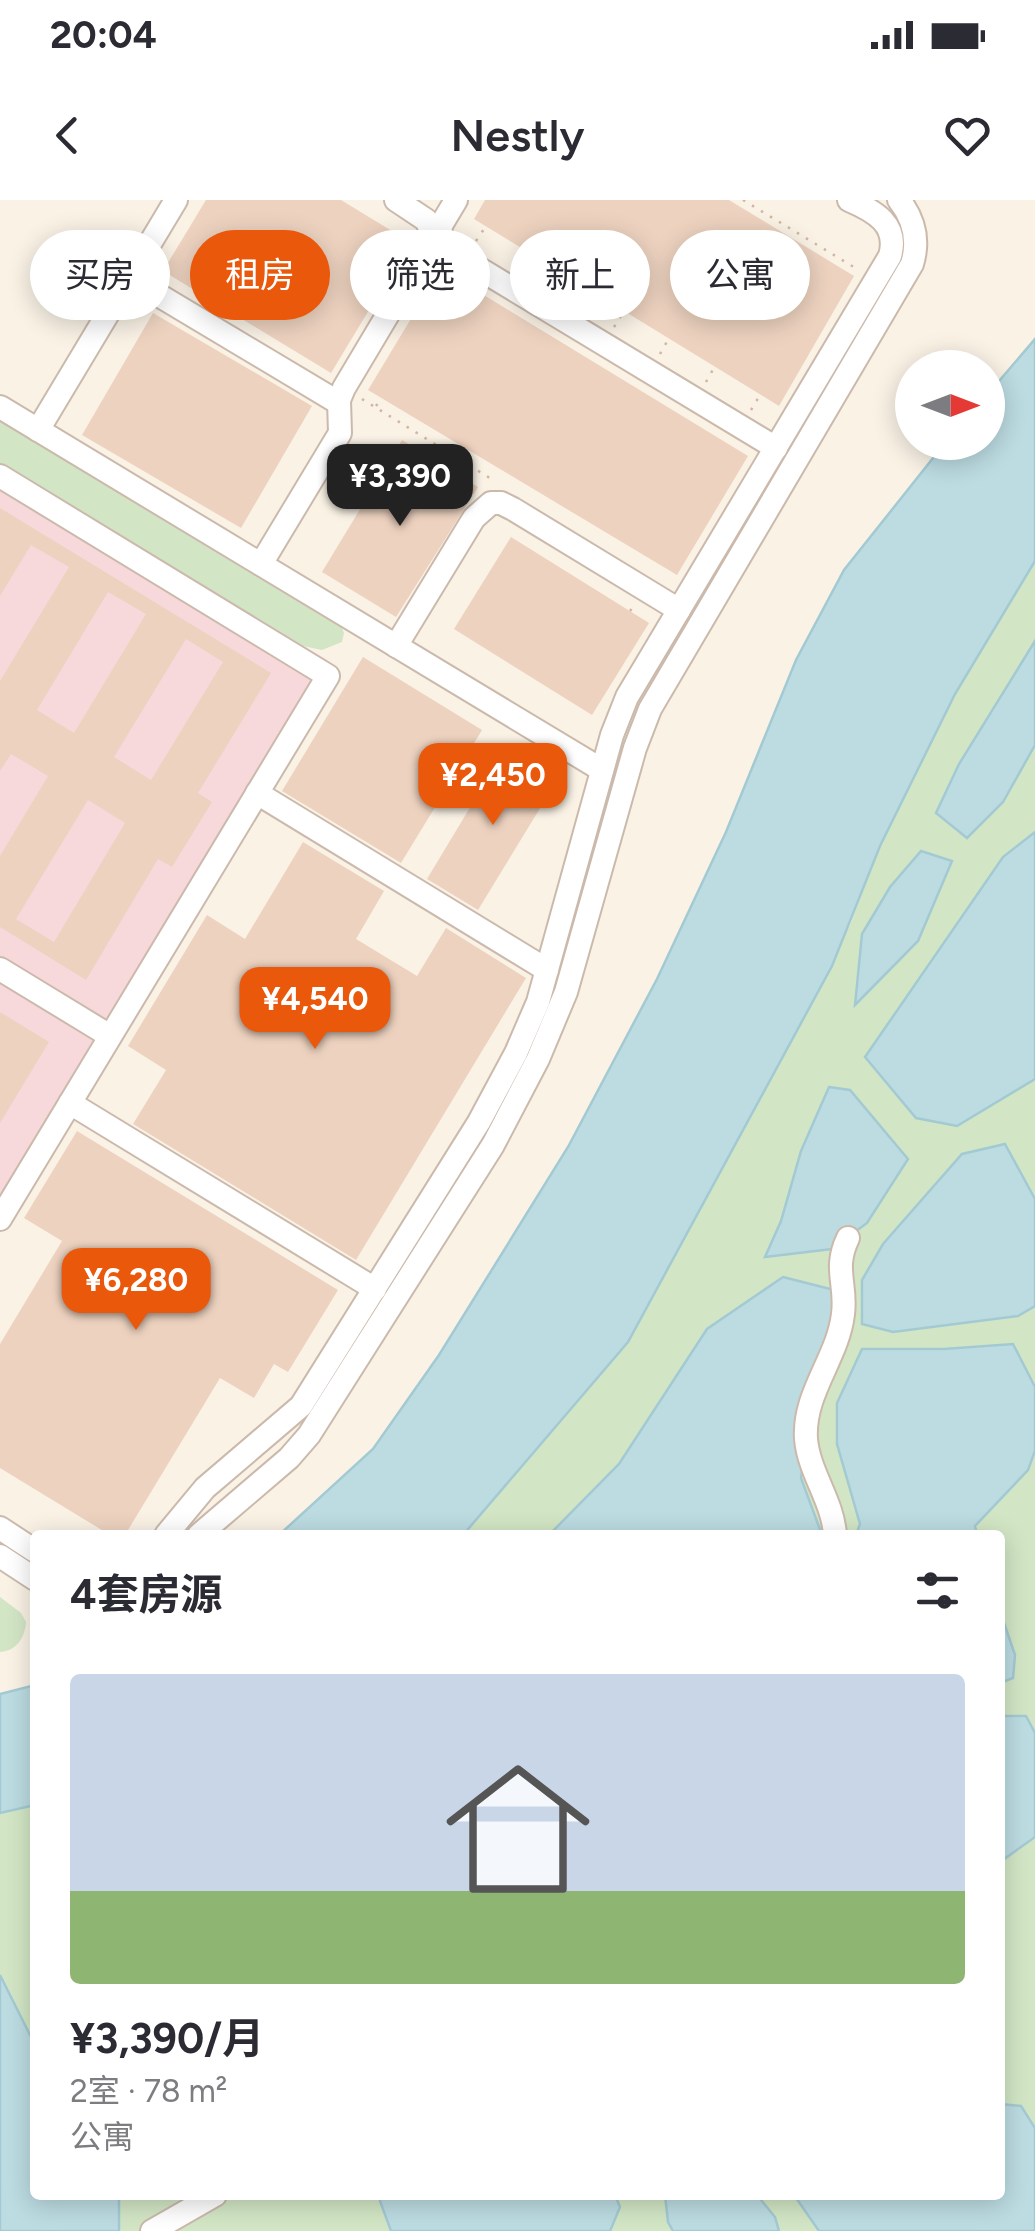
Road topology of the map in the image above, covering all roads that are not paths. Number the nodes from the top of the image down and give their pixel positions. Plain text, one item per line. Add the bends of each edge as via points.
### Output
1 (176, 200) edge
2 (396, 200) edge
3 (456, 200) edge
4 (850, 200) edge
5 (899, 200) edge
6 (158, 230) edge
7 (435, 230) edge
8 (438, 230) edge
9 (490, 275) edge
10 (170, 300) edge
11 (105, 320) edge
12 (386, 320) edge
13 (342, 396) junction
14 (0, 407) edge
15 (38, 430) junction
16 (776, 448) junction
17 (0, 476) edge
18 (260, 564) junction
19 (679, 610) junction
20 (396, 646) junction
21 (602, 770) junction
22 (257, 793) junction
23 (571, 883) junction
24 (595, 889) junction
25 (564, 910) junction
26 (588, 915) junction
27 (0, 969) edge
28 (548, 970) junction
29 (110, 1036) junction
30 (70, 1103) junction
31 (0, 1219) edge
32 (848, 1238) dead end
33 (375, 1289) junction
34 (261, 1441) junction
35 (281, 1464) junction
36 (222, 1474) junction
37 (242, 1498) junction
38 (0, 1528) edge
39 (171, 1530) edge
40 (205, 1530) edge
41 (835, 1530) edge
42 (30, 1548) edge
43 (0, 1556) edge
44 (30, 1577) edge
45 (206, 2200) edge
46 (152, 2231) edge

1 - 6 lane
2 - 7 lane
3 - 8 lane
4 - 16 lane via 881,217 892,248
5 - 24 lane via 913,226 912,264 659,690 635,748
9 - 16 lane
10 - 13 lane
11 - 15 lane
12 - 13 lane
13 - 18 lane via 340,432
14 - 15 lane
15 - 18 lane
16 - 19 lane
17 - 22 lane via 328,676
18 - 20 lane
19 - 20 lane via 514,509 488,504
19 - 21 lane via 627,697
20 - 21 lane
21 - 23 lane
22 - 28 lane
22 - 29 lane
23 - 24 lane
23 - 25 lane
24 - 26 lane
25 - 26 lane
25 - 28 lane
26 - 35 lane via 555,1020 501,1132 316,1424
27 - 29 lane
28 - 33 lane via 500,1086
29 - 30 lane
30 - 31 lane
30 - 33 lane
32 - 41 lane via 839,1264 843,1314 807,1420 811,1461
33 - 34 lane via 301,1406
34 - 35 lane
34 - 36 lane
35 - 37 lane
36 - 37 lane
36 - 39 lane
37 - 40 lane
38 - 42 lane
43 - 44 lane
45 - 46 lane

